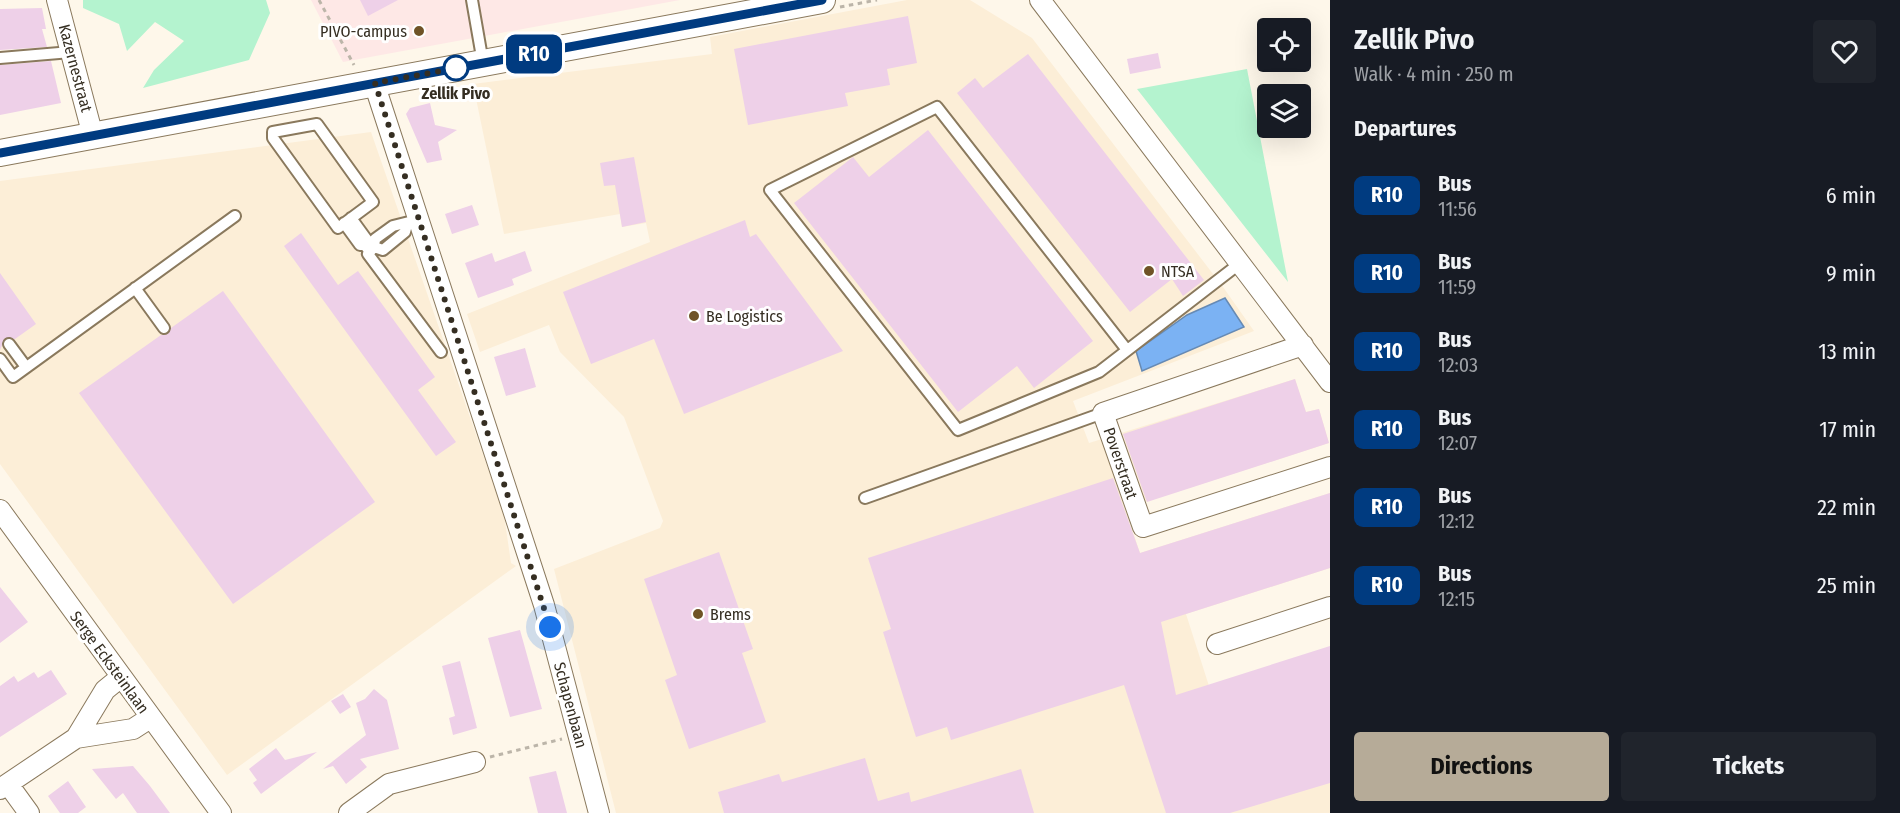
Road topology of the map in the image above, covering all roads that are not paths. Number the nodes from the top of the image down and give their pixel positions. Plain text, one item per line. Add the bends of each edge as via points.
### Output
1 (57, 0) edge
2 (472, 0) edge
3 (822, 0) edge
4 (1040, 0) edge
5 (71, 52) junction
6 (0, 58) edge
7 (483, 64) junction
8 (366, 76) junction
9 (93, 136) junction
10 (0, 153) edge
11 (235, 216) dead end
12 (347, 221) junction
13 (412, 222) junction
14 (370, 248) junction
15 (1239, 264) junction
16 (135, 288) junction
17 (164, 328) dead end
18 (9, 344) dead end
19 (1303, 345) junction
20 (1128, 350) junction
21 (441, 352) dead end
22 (0, 359) edge
23 (26, 367) junction
24 (1330, 382) edge
25 (1103, 413) junction
26 (1330, 467) edge
27 (865, 498) dead end
28 (0, 510) edge
29 (1330, 607) edge
30 (1217, 644) dead end
31 (121, 676) junction
32 (150, 718) junction
33 (76, 738) junction
34 (475, 762) road end
35 (4, 787) edge
36 (29, 813) edge
37 (221, 813) edge
38 (349, 813) edge
39 (599, 813) edge

1 - 5 street, Kazernestraat
2 - 7 lane
3 - 7 street
4 - 15 street
5 - 6 lane
5 - 9 street, Kazernestraat
7 - 8 street
8 - 9 street
8 - 13 street, Schapenbaan
9 - 10 street
11 - 16 lane
12 - 12 lane via 373,202 317,124 273,132 273,138 338,228
12 - 14 lane via 360,246
13 - 14 lane via 393,226 375,239
13 - 39 street, Schapenbaan via 544,605
14 - 21 lane via 368,254
15 - 19 street
15 - 20 lane
16 - 17 lane
16 - 23 lane
18 - 23 lane
19 - 24 street
19 - 25 street, Poverstraat
20 - 20 lane via 937,107 770,190 958,430 1099,372
22 - 23 lane via 13,376
25 - 26 street, Poverstraat via 1143,527
25 - 27 lane
28 - 31 street, Serge Ecksteinlaan
29 - 30 street
31 - 32 street, Serge Ecksteinlaan
31 - 33 street via 105,690
32 - 33 street via 133,729
32 - 37 street, Serge Ecksteinlaan
33 - 35 street
34 - 38 street via 389,784
35 - 36 street

